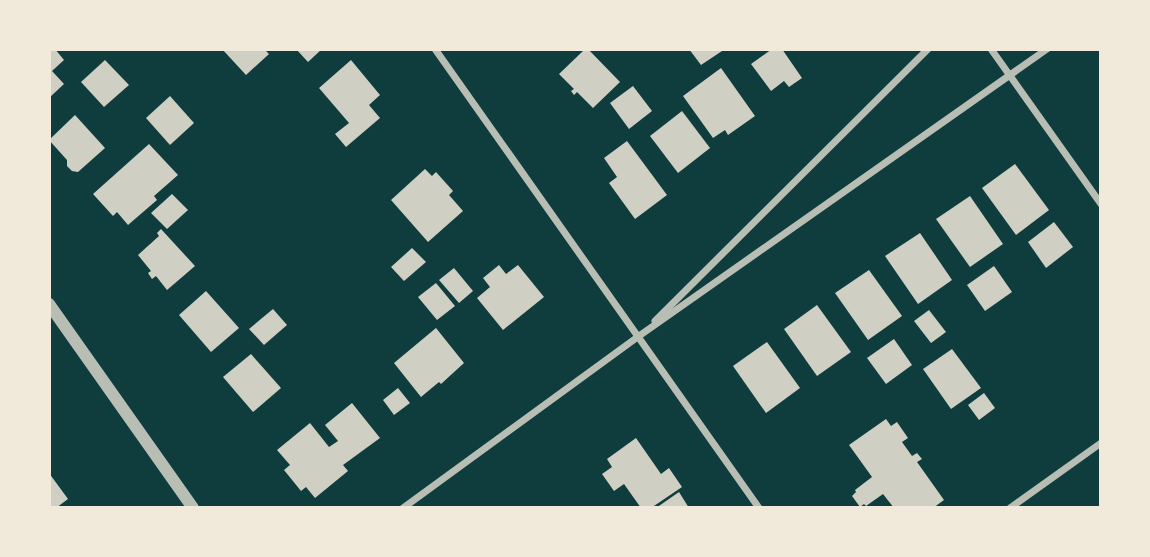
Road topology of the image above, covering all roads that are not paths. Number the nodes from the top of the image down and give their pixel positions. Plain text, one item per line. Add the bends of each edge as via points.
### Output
1 (435, 49) edge
2 (928, 49) edge
3 (991, 49) edge
4 (1047, 49) edge
5 (1010, 76) junction
6 (1101, 205) edge
7 (49, 304) edge
8 (639, 336) junction
9 (1101, 443) edge
10 (193, 508) edge
11 (403, 508) edge
12 (759, 508) edge
13 (1010, 508) edge

1 - 8 street
2 - 8 street
3 - 5 street
4 - 5 street
5 - 6 street
5 - 8 street
7 - 10 street
8 - 11 street
8 - 12 street
9 - 13 street

